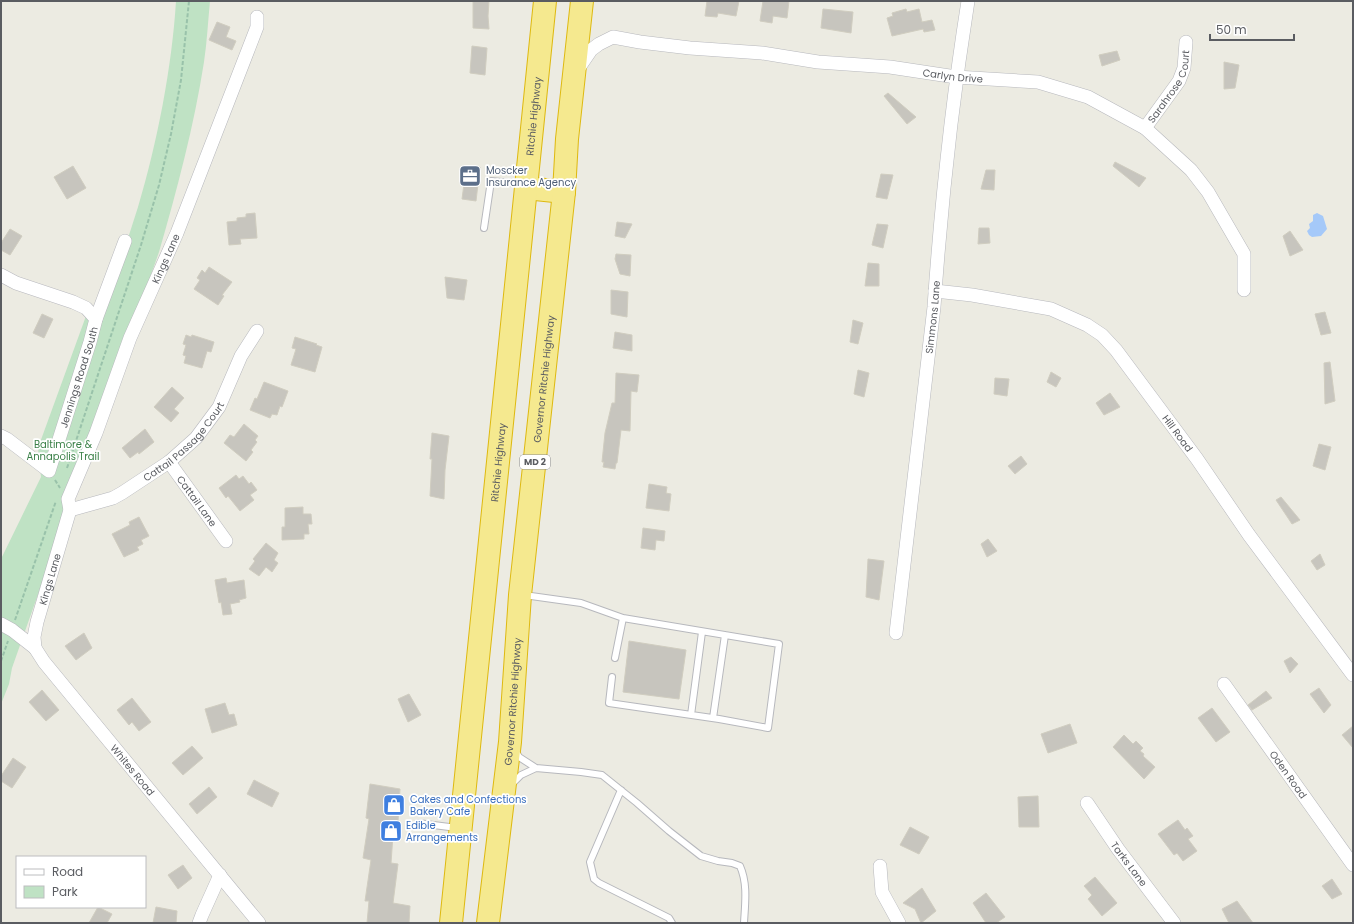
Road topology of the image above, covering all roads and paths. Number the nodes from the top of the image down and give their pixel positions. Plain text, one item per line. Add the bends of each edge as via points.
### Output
1 (189, 1) edge
2 (545, 1) edge
3 (582, 1) edge
4 (968, 1) edge
5 (257, 17) dead end
6 (1186, 42) dead end
7 (573, 76) junction
8 (956, 77) junction
9 (1145, 128) junction
10 (526, 186) junction
11 (564, 192) junction
12 (484, 228) dead end
13 (125, 241) dead end
14 (1, 275) edge
15 (1244, 290) dead end
16 (935, 291) junction
17 (96, 319) junction
18 (257, 331) dead end
19 (1, 436) edge
20 (168, 462) junction
21 (49, 471) junction
22 (65, 474) dead end
23 (63, 481) dead end
24 (66, 499) junction
25 (226, 541) dead end
26 (520, 595) junction
27 (623, 618) junction
28 (6, 627) edge
29 (702, 632) junction
30 (896, 633) dead end
31 (725, 635) junction
32 (35, 648) junction
33 (615, 658) dead end
34 (1, 661) edge
35 (1353, 675) edge
36 (612, 677) dead end
37 (1224, 684) dead end
38 (691, 715) junction
39 (716, 718) junction
40 (510, 742) junction
41 (536, 768) junction
42 (621, 790) junction
43 (503, 792) junction
44 (1086, 803) dead end
45 (418, 823) dead end
46 (461, 829) junction
47 (1353, 865) edge
48 (880, 866) dead end
49 (220, 875) junction
50 (200, 923) edge
51 (259, 923) edge
52 (451, 923) edge
53 (488, 923) edge
54 (672, 923) edge
55 (744, 923) edge
56 (899, 923) edge
57 (1174, 923) edge

1 - 22 path via 181,80 160,185
2 - 10 highway, Ritchie Highway
3 - 7 highway, Governor Ritchie Highway / MD 2
4 - 8 street, Simmons Lane
5 - 24 street, Kings Lane via 257,27 180,226 130,338 96,434
6 - 9 street, Sarahrose Court via 1184,68 1179,81
7 - 8 street, Carlyn Drive via 591,50 613,37 818,62 890,66
7 - 11 highway, Governor Ritchie Highway / MD 2
8 - 9 street, Carlyn Drive via 1038,82 1088,97
8 - 16 street, Simmons Lane
9 - 15 street, Carlyn Drive via 1186,166 1208,192 1244,254
10 - 11 highway
10 - 12 lane via 491,181
10 - 46 highway, Ritchie Highway
11 - 26 highway, Governor Ritchie Highway / MD 2
13 - 17 street, Jennings Road South
14 - 17 street, Jennings Road South via 86,308
16 - 30 street, Simmons Lane
16 - 35 street, Hill Road via 1051,309 1087,324 1102,335 1193,453 1249,535
17 - 21 street, Jennings Road South
18 - 20 street, Cattail Passage Court via 241,356 219,407 196,438
19 - 21 street
20 - 24 street, Cattail Passage Court via 113,498
20 - 25 street, Cattail Lane
21 - 24 path
23 - 24 path
24 - 28 path
24 - 32 street, Kings Lane via 34,636
26 - 27 lane via 581,603
26 - 40 highway, Governor Ritchie Highway / MD 2
27 - 29 lane
27 - 33 lane
28 - 32 street, Whites Road
28 - 34 path
29 - 31 lane
29 - 38 lane
31 - 39 lane
31 - 39 lane via 779,644 768,728
32 - 49 street, Whites Road
36 - 38 lane via 609,703
37 - 47 street, Oden Road
38 - 39 lane
40 - 41 lane via 519,757
40 - 43 highway, Governor Ritchie Highway / MD 2
41 - 42 lane via 602,775
41 - 43 lane via 521,776
42 - 54 lane via 590,862 592,875 599,883 669,918
42 - 55 lane via 700,856 740,866 745,888
43 - 53 highway, Governor Ritchie Highway / MD 2
44 - 57 street, Tarks Lane
45 - 46 lane
46 - 52 highway, Ritchie Highway
48 - 56 street via 882,892
49 - 50 street
49 - 51 street, Whites Road

